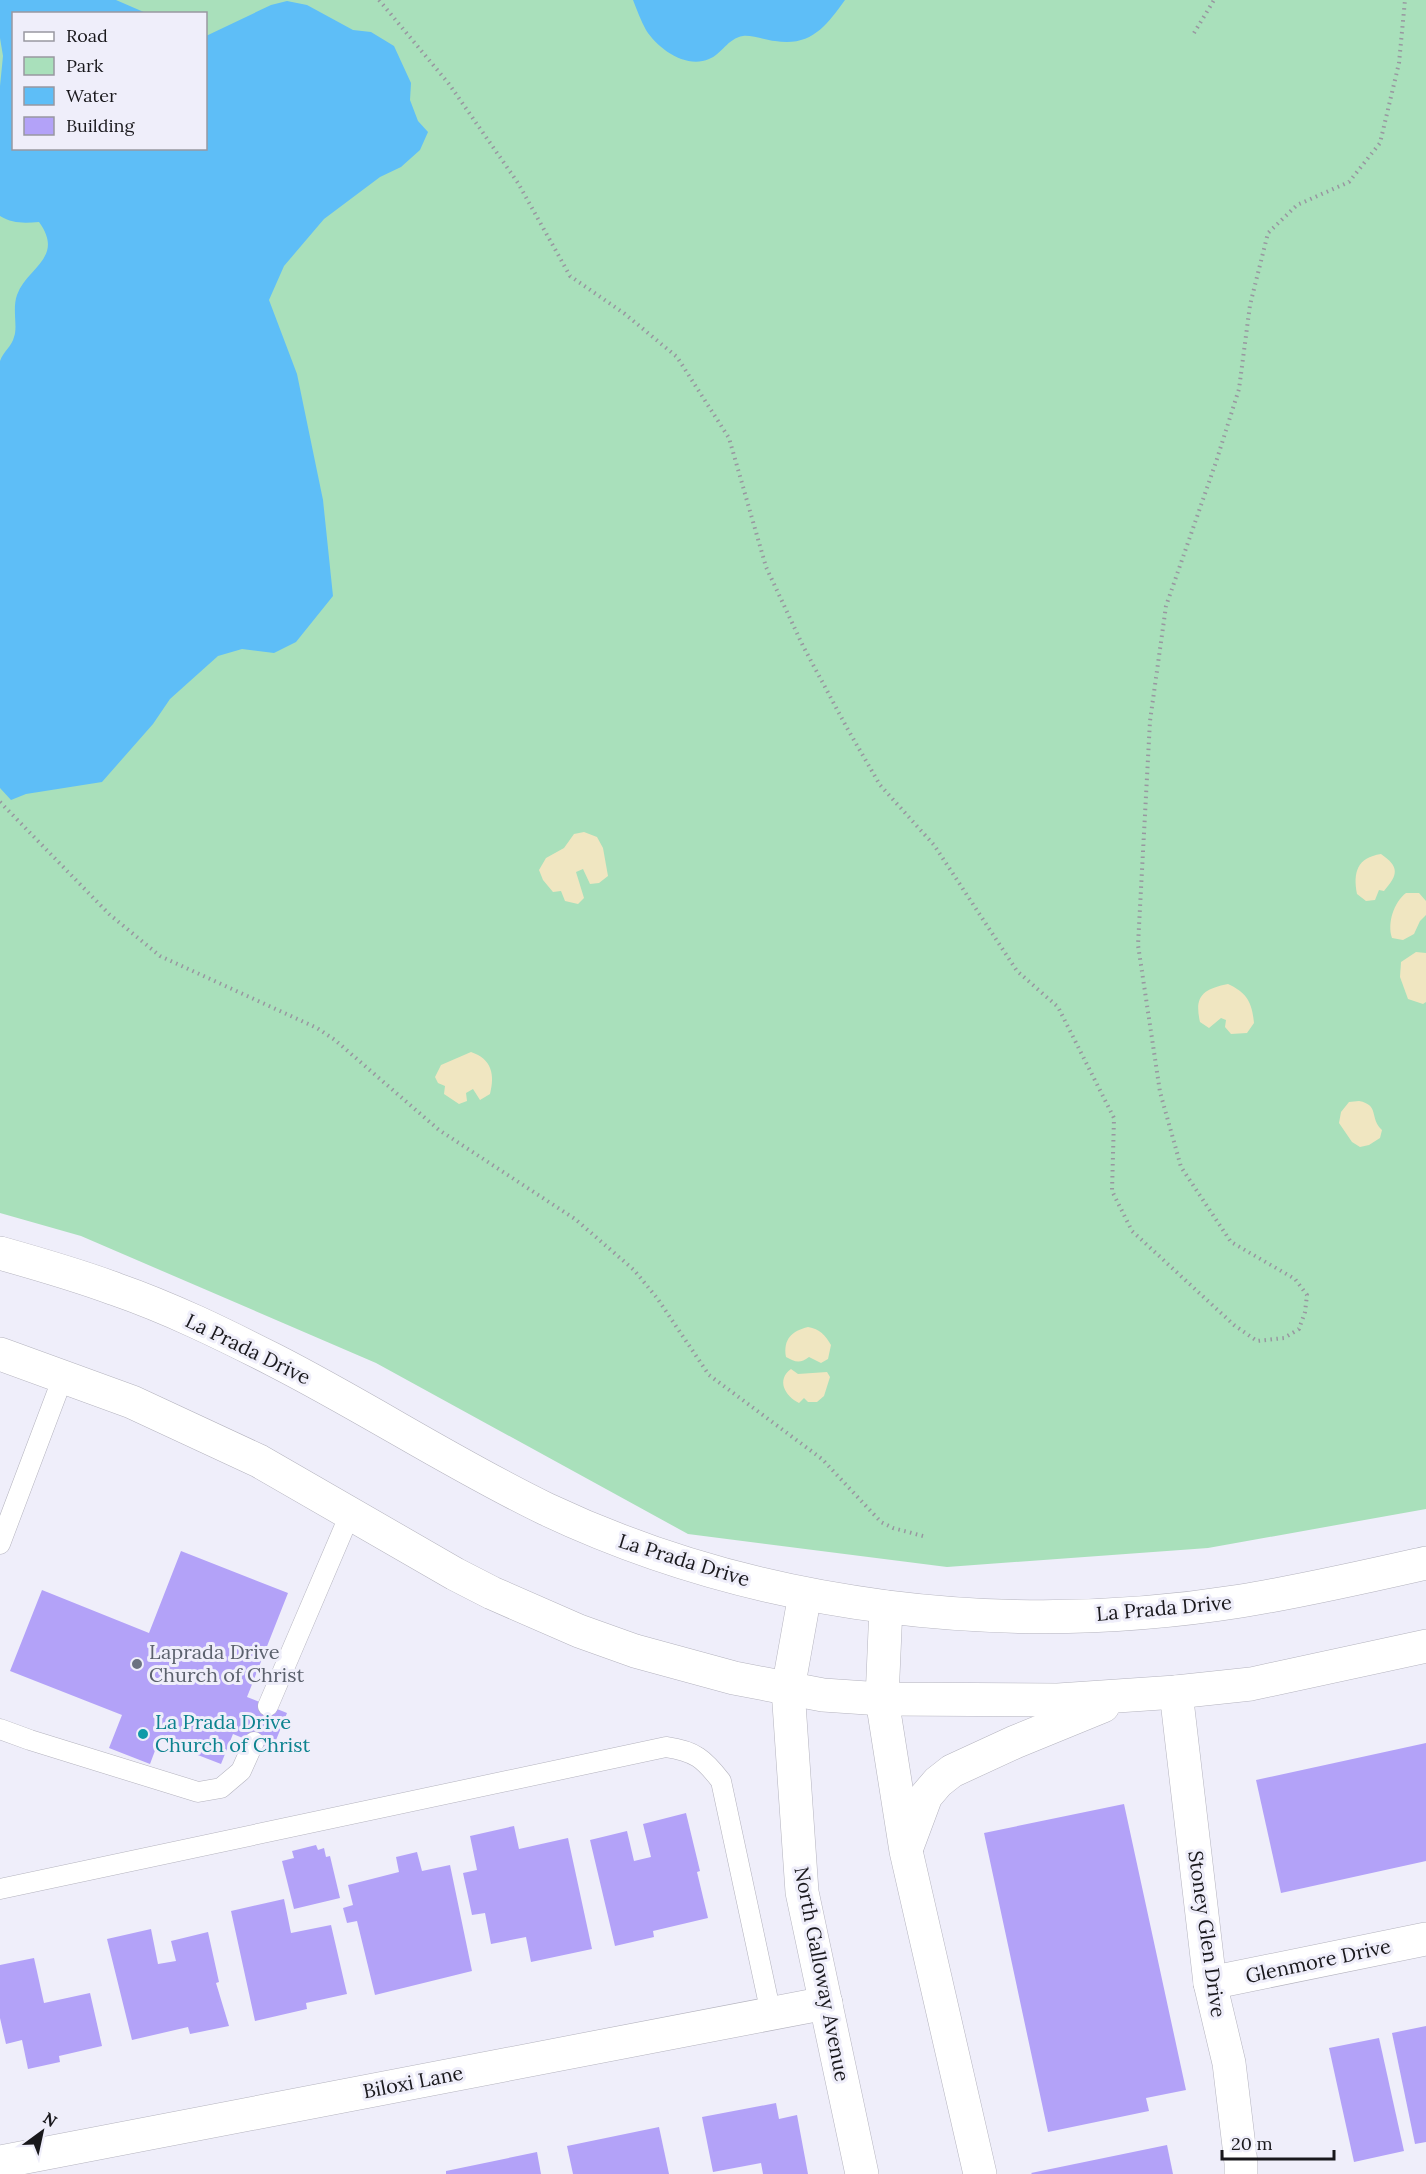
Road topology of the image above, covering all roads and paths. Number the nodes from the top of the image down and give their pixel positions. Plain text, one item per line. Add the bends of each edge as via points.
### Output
1 (379, 0) edge
2 (1214, 0) edge
3 (1405, 0) edge
4 (1194, 33) dead end
5 (0, 802) edge
6 (0, 1253) edge
7 (0, 1354) edge
8 (63, 1377) junction
9 (350, 1514) junction
10 (923, 1536) dead end
11 (0, 1544) edge
12 (1426, 1563) edge
13 (805, 1594) junction
14 (886, 1607) junction
15 (1426, 1646) edge
16 (788, 1689) junction
17 (1176, 1692) junction
18 (1126, 1696) junction
19 (882, 1699) junction
20 (268, 1706) dead end
21 (0, 1729) edge
22 (254, 1742) dead end
23 (906, 1851) junction
24 (0, 1889) edge
25 (1426, 1939) edge
26 (1210, 1983) junction
27 (826, 2003) junction
28 (771, 2014) junction
29 (0, 2162) edge
30 (862, 2174) edge
31 (980, 2174) edge
32 (1241, 2174) edge

1 - 3 path via 449,84 511,174 570,276 677,357 729,438 766,567 803,646 880,785 934,845 1017,971 1058,1007 1114,1118 1112,1191 1132,1231 1234,1325 1257,1341 1284,1338 1299,1329 1307,1295 1295,1279 1231,1242 1181,1167 1160,1092 1138,945 1150,721 1166,606 1239,389 1250,305 1268,233 1297,205 1349,182 1380,142 1399,63
2 - 4 path
5 - 10 path via 109,914 160,956 318,1028 439,1130 575,1220 634,1270 709,1375 822,1459 881,1522
6 - 13 main road, La Prada Drive via 118,1290 204,1326 350,1400 506,1489 605,1534 735,1577
7 - 8 main road
8 - 9 main road via 132,1402 259,1461
8 - 11 lane
9 - 16 main road via 464,1579 579,1631 674,1663
9 - 20 lane
12 - 14 main road, La Prada Drive via 1239,1601 1115,1614 1037,1617
13 - 14 main road, La Prada Drive
13 - 16 main road, North Galloway Avenue
14 - 19 main road
15 - 17 main road via 1251,1684
16 - 19 main road
16 - 27 main road, North Galloway Avenue via 802,1892
17 - 18 main road
17 - 26 main road, Stoney Glen Drive
18 - 19 main road via 1058,1700
18 - 23 main road via 952,1771 926,1796
19 - 23 main road
21 - 22 lane via 198,1792 221,1788 241,1771
23 - 31 main road
24 - 28 lane via 666,1747 687,1750 708,1764 722,1781
25 - 26 main road, Glenmore Drive
26 - 32 main road, Stoney Glen Drive via 1229,2063
27 - 28 main road, Biloxi Lane
27 - 30 main road, North Galloway Avenue
28 - 29 main road, Biloxi Lane

